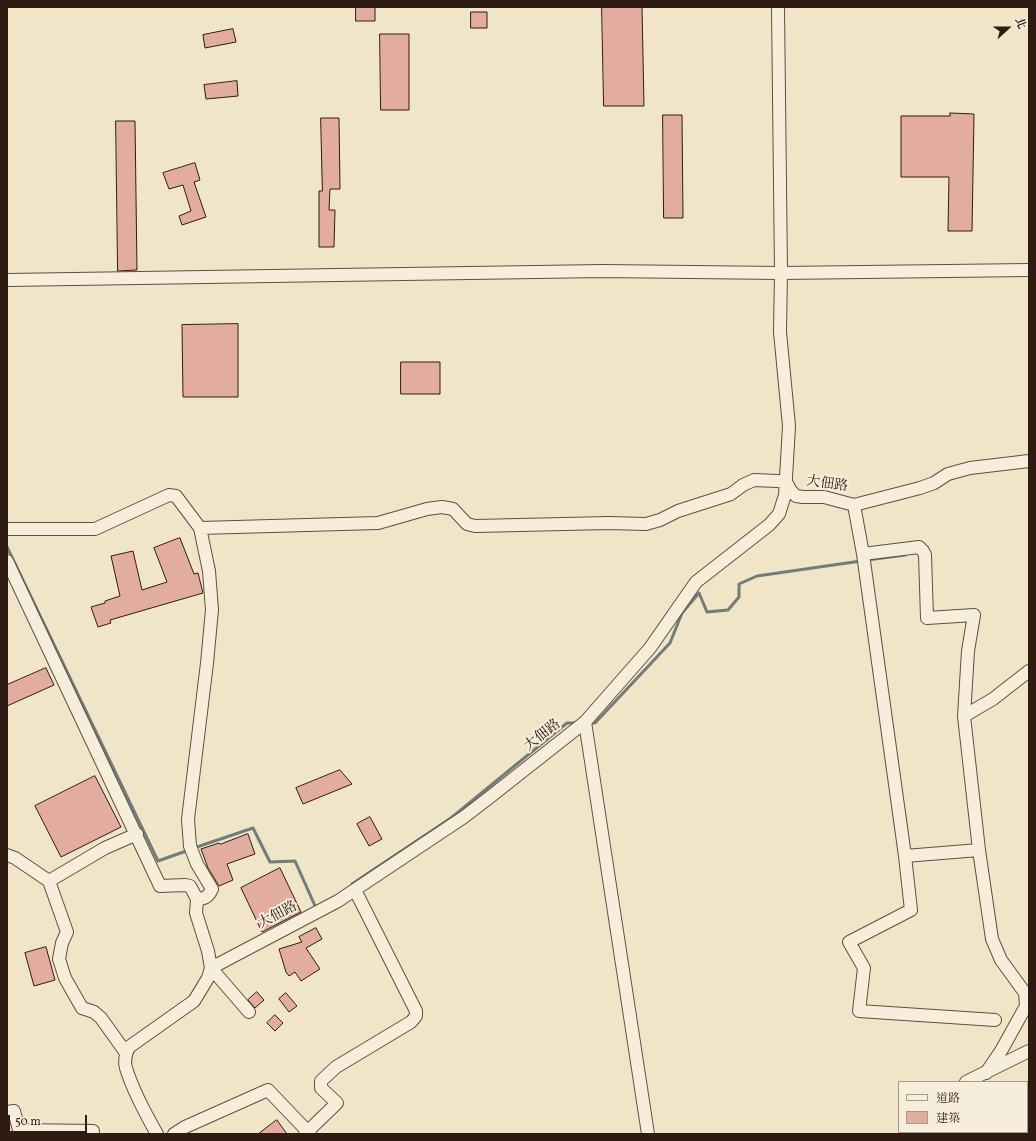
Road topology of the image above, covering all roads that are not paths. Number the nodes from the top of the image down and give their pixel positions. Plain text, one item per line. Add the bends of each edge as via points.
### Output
1 (778, 7) edge
2 (1029, 270) edge
3 (781, 273) junction
4 (7, 280) edge
5 (1029, 461) edge
6 (786, 482) junction
7 (854, 505) junction
8 (200, 528) junction
9 (7, 529) edge
10 (862, 554) junction
11 (7, 561) edge
12 (1029, 671) edge
13 (964, 716) junction
14 (585, 722) junction
15 (137, 834) junction
16 (979, 850) junction
17 (7, 855) edge
18 (905, 856) junction
19 (49, 881) junction
20 (355, 890) junction
21 (197, 899) junction
22 (211, 968) junction
23 (249, 1012) dead end
24 (995, 1020) dead end
25 (1029, 1051) edge
26 (126, 1053) junction
27 (986, 1073) junction
28 (968, 1081) edge
29 (7, 1112) edge
30 (308, 1133) edge
31 (92, 1134) edge
32 (157, 1134) edge
33 (174, 1134) edge
34 (648, 1134) edge

1 - 3 street
2 - 3 street
3 - 4 street via 602,271
3 - 6 street via 780,332 789,426
5 - 7 street, 大佃路 via 970,468 948,474 920,488
6 - 7 street, 大佃路 via 796,496 824,498
6 - 8 street via 754,480 731,494 646,524 475,526 467,524 453,509 442,507 378,524
6 - 14 street, 大佃路 via 786,495 779,514 769,525 696,582 650,648
7 - 10 street
8 - 9 street via 176,496 169,495 95,529
8 - 21 street via 209,571 212,610 188,819 190,846 212,889 206,898
10 - 13 street via 919,547 925,555 927,618 974,615 968,651
10 - 18 street
11 - 15 street
12 - 13 street via 993,699
13 - 16 street
14 - 20 street, 大佃路 via 464,817
14 - 34 street
15 - 19 street via 105,848
15 - 21 street via 160,886 190,886
16 - 18 street
16 - 27 street via 992,938 1001,960 1025,993 1026,1006
17 - 19 street
18 - 24 street via 911,910 848,942 864,968 859,1011
19 - 26 street via 67,932 59,959 65,978 82,1008 94,1012 101,1018
20 - 22 street, 大佃路
20 - 30 street via 416,1011 416,1016 411,1022 336,1067 321,1081 321,1088 336,1103
21 - 22 street via 196,913
22 - 23 street
22 - 26 street via 194,1001 129,1047
25 - 27 street
26 - 32 street via 126,1068 142,1107
27 - 28 street
29 - 31 street via 14,1111 19,1130 93,1131
30 - 33 street via 268,1090

